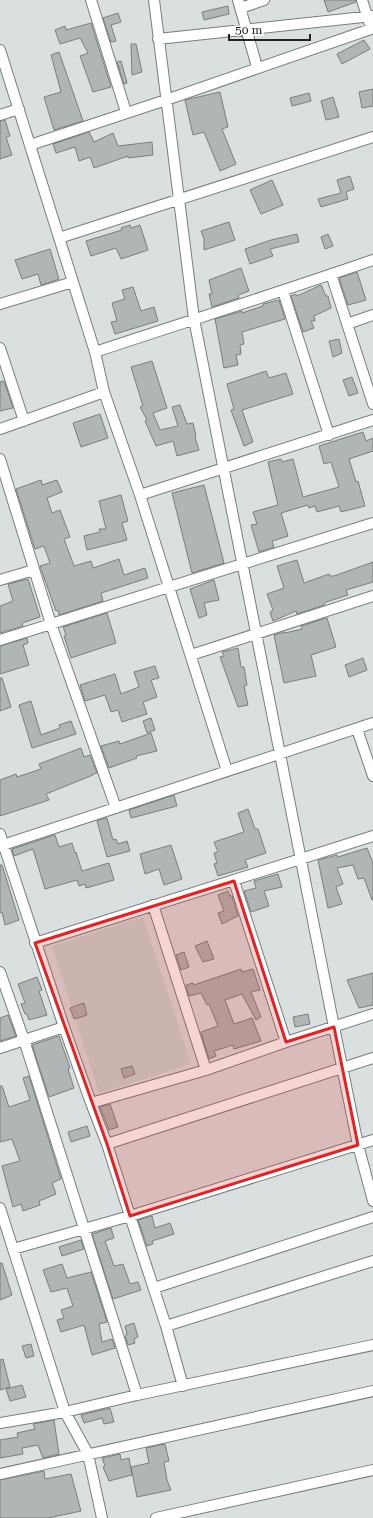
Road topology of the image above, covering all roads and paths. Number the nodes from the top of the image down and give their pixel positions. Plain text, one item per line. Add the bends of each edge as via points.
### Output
1 (91, 0) edge
2 (154, 0) edge
3 (264, 0) edge
4 (362, 0) edge
5 (239, 4) edge
6 (370, 16) edge
7 (246, 29) junction
8 (372, 31) edge
9 (158, 39) junction
10 (0, 50) edge
11 (257, 67) junction
12 (166, 100) junction
13 (19, 109) junction
14 (126, 112) junction
15 (0, 115) edge
16 (373, 137) edge
17 (30, 145) junction
18 (179, 199) junction
19 (59, 238) junction
20 (373, 260) edge
21 (331, 274) junction
22 (73, 282) junction
23 (284, 291) junction
24 (0, 304) edge
25 (373, 315) edge
26 (194, 319) junction
27 (347, 324) junction
28 (0, 348) edge
29 (95, 352) junction
30 (104, 392) junction
31 (373, 404) edge
32 (373, 420) edge
33 (24, 421) junction
34 (0, 429) edge
35 (329, 435) junction
36 (0, 459) edge
37 (223, 468) junction
38 (140, 496) junction
39 (373, 523) edge
40 (242, 565) junction
41 (34, 570) junction
42 (0, 580) edge
43 (170, 587) junction
44 (373, 596) edge
45 (51, 624) junction
46 (256, 633) junction
47 (0, 640) edge
48 (191, 655) junction
49 (373, 724) edge
50 (357, 729) junction
51 (281, 754) junction
52 (227, 771) junction
53 (373, 776) edge
54 (116, 808) junction
55 (0, 834) edge
56 (373, 836) edge
57 (2, 845) edge
58 (301, 860) junction
59 (234, 881) junction
60 (153, 905) junction
61 (35, 943) junction
62 (0, 972) edge
63 (373, 1014) edge
64 (334, 1026) junction
65 (64, 1027) junction
66 (24, 1040) junction
67 (286, 1042) junction
68 (0, 1048) edge
69 (373, 1058) edge
70 (342, 1068) junction
71 (206, 1070) junction
72 (91, 1103) junction
73 (373, 1140) edge
74 (107, 1144) junction
75 (358, 1145) junction
76 (373, 1201) edge
77 (0, 1208) edge
78 (130, 1216) junction
79 (373, 1217) edge
80 (84, 1228) junction
81 (14, 1248) junction
82 (373, 1261) edge
83 (154, 1288) junction
84 (166, 1326) junction
85 (373, 1345) edge
86 (183, 1386) junction
87 (373, 1392) edge
88 (137, 1395) junction
89 (66, 1412) junction
90 (0, 1423) edge
91 (88, 1454) junction
92 (373, 1470) edge
93 (0, 1474) edge
94 (102, 1518) edge
95 (156, 1518) edge

1 - 14 street
2 - 9 street
3 - 5 street
4 - 6 street
5 - 7 street
6 - 7 street
6 - 8 street
7 - 9 street
7 - 11 street
8 - 11 street
9 - 12 street
10 - 13 street
11 - 12 street
12 - 14 street
12 - 18 street
13 - 15 street
13 - 17 street
14 - 17 street
16 - 18 street
17 - 19 street
18 - 19 street
18 - 26 street
19 - 22 street
20 - 21 street
21 - 23 street
21 - 27 street
22 - 24 street
22 - 29 street
23 - 26 street
23 - 35 street
25 - 27 street
26 - 29 street
26 - 37 street
27 - 31 street
28 - 33 street
29 - 30 street
30 - 33 street
30 - 38 street
32 - 35 street
33 - 34 street
35 - 37 street
36 - 41 street
37 - 38 street
37 - 40 street
38 - 43 street
39 - 40 street
40 - 43 street
40 - 46 street
41 - 42 street
41 - 45 street
43 - 45 street
43 - 48 street
44 - 46 street
45 - 47 street
45 - 54 street
46 - 48 street
46 - 51 street
48 - 52 street
49 - 50 street
50 - 51 street
50 - 53 street
51 - 52 street
51 - 58 street
52 - 54 street
54 - 57 street
55 - 57 street
56 - 58 street
57 - 61 street
58 - 59 street
58 - 64 street
59 - 60 street
59 - 67 street
60 - 61 street
60 - 71 street
61 - 65 street
62 - 66 street
63 - 64 street
64 - 67 street
64 - 70 street
65 - 66 street
65 - 72 street
66 - 68 street
66 - 80 street
67 - 71 street
69 - 70 street
70 - 74 street
70 - 75 street
71 - 72 street
72 - 74 street
73 - 75 street
74 - 78 street
75 - 76 street
75 - 78 street
77 - 81 street
78 - 80 street
78 - 83 street
79 - 83 street
80 - 81 street
80 - 88 street
81 - 89 street
82 - 84 street
83 - 84 street
84 - 86 street
85 - 86 street
86 - 88 street
87 - 91 street
88 - 89 street
89 - 90 street
89 - 91 street
91 - 93 street
91 - 94 street
92 - 95 street

